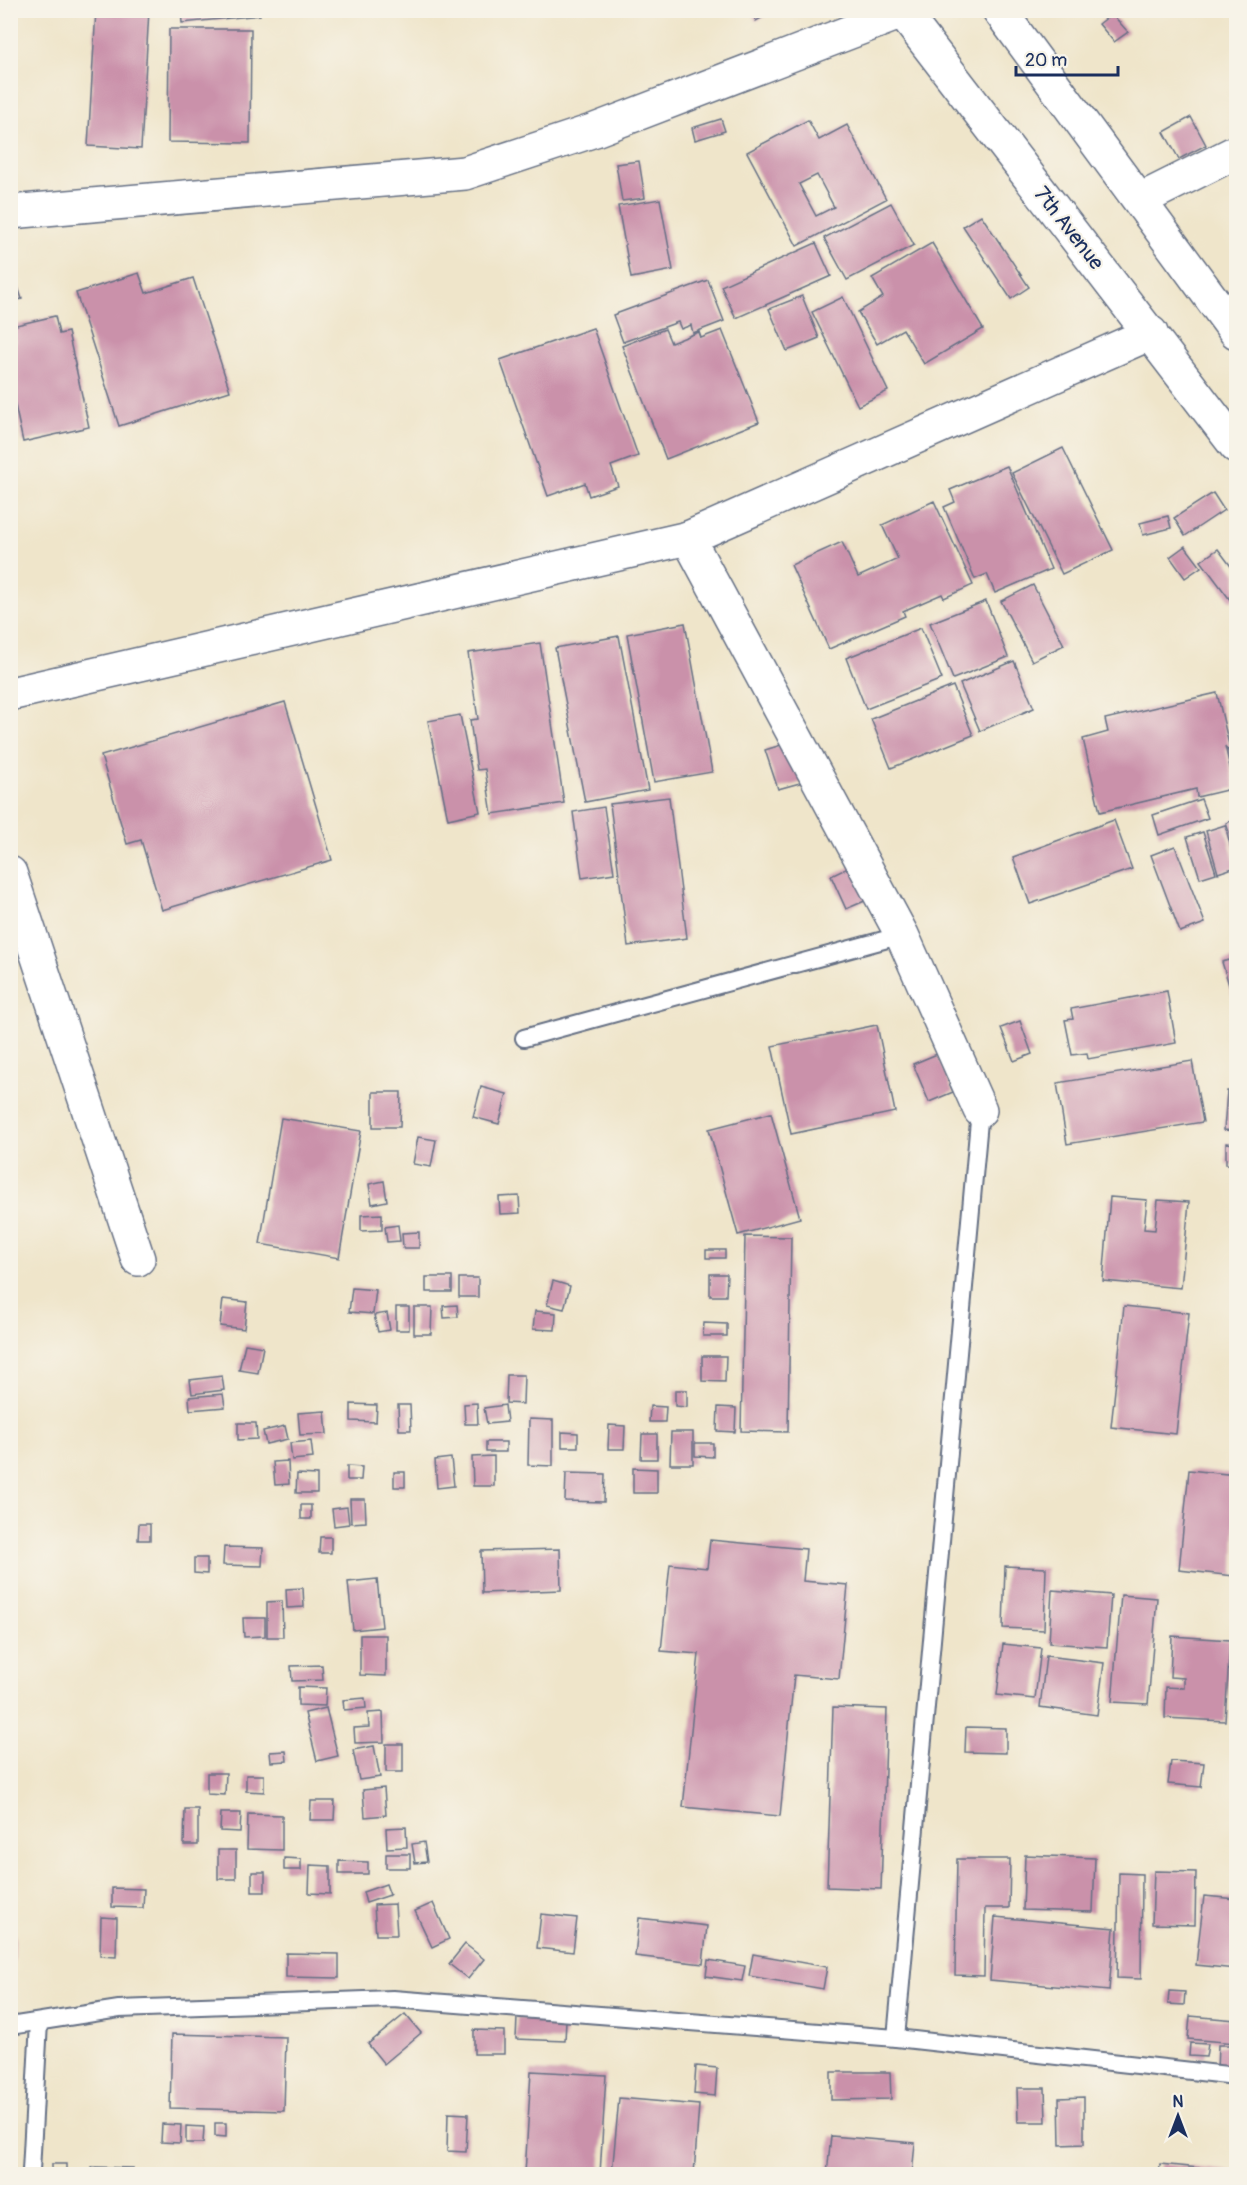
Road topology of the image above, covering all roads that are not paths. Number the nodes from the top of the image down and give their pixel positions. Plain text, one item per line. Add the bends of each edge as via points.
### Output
1 (999, 10) edge
2 (901, 11) edge
3 (1236, 152) edge
4 (1140, 200) junction
5 (10, 212) edge
6 (1236, 332) edge
7 (1151, 333) junction
8 (1236, 446) edge
9 (688, 538) junction
10 (10, 694) edge
11 (10, 873) edge
12 (902, 935) junction
13 (524, 1038) dead end
14 (980, 1110) joint
15 (138, 1259) dead end
16 (39, 2022) junction
17 (10, 2026) edge
18 (896, 2038) junction
19 (1236, 2076) edge
20 (31, 2171) dead end

1 - 4 street
2 - 5 street via 595,130 465,173
2 - 7 street, 7th Avenue
3 - 4 street
4 - 6 street
7 - 8 street, 7th Avenue
7 - 9 street
9 - 10 street
9 - 12 street
11 - 15 street
12 - 13 lane
12 - 14 street
14 - 18 lane
16 - 17 lane
16 - 18 lane via 119,2009 393,1998
16 - 20 lane
18 - 19 lane

